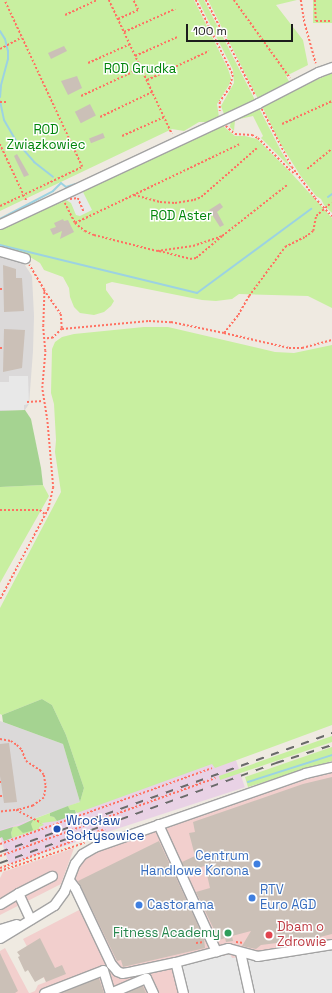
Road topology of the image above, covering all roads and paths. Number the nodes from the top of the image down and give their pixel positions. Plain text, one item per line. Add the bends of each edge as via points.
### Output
1 (4, 0) edge
2 (97, 0) edge
3 (109, 0) edge
4 (133, 0) edge
5 (196, 0) edge
6 (206, 0) edge
7 (234, 0) edge
8 (301, 0) edge
9 (314, 0) edge
10 (175, 9) dead end
11 (65, 15) dead end
12 (118, 19) junction
13 (332, 21) edge
14 (124, 32) junction
15 (176, 37) dead end
16 (21, 38) junction
17 (130, 44) junction
18 (0, 49) edge
19 (209, 52) dead end
20 (135, 56) junction
21 (88, 63) dead end
22 (332, 67) edge
23 (141, 68) junction
24 (318, 72) junction
25 (288, 74) dead end
26 (147, 80) junction
27 (152, 92) junction
28 (81, 96) dead end
29 (332, 100) edge
30 (0, 102) edge
31 (7, 102) dead end
32 (258, 103) junction
33 (100, 117) dead end
34 (164, 117) junction
35 (223, 119) junction
36 (282, 124) dead end
37 (170, 130) dead end
38 (122, 136) dead end
39 (0, 144) edge
40 (240, 144) dead end
41 (257, 148) dead end
42 (332, 149) edge
43 (4, 153) junction
44 (0, 154) edge
45 (307, 169) dead end
46 (298, 175) junction
47 (287, 185) dead end
48 (24, 195) junction
49 (134, 195) junction
50 (62, 198) junction
51 (331, 203) dead end
52 (0, 206) edge
53 (324, 208) junction
54 (84, 212) dead end
55 (332, 216) edge
56 (75, 223) junction
57 (0, 224) edge
58 (222, 236) junction
59 (157, 250) junction
60 (0, 251) edge
61 (25, 258) joint
62 (0, 289) edge
63 (4, 289) dead end
64 (44, 290) junction
65 (62, 329) junction
66 (224, 333) junction
67 (45, 340) junction
68 (332, 340) edge
69 (0, 348) edge
70 (4, 348) dead end
71 (43, 401) junction
72 (27, 402) dead end
73 (0, 510) edge
74 (46, 514) junction
75 (0, 599) edge
76 (0, 739) edge
77 (332, 767) edge
78 (212, 768) dead end
79 (215, 778) dead end
80 (16, 810) junction
81 (0, 812) edge
82 (41, 823) dead end
83 (158, 824) junction
84 (105, 829) dead end
85 (88, 842) dead end
86 (0, 844) edge
87 (0, 856) edge
88 (0, 868) edge
89 (0, 871) edge
90 (52, 876) dead end
91 (69, 880) junction
92 (18, 893) junction
93 (0, 904) edge
94 (28, 920) junction
95 (0, 929) edge
96 (0, 938) edge
97 (208, 942) dead end
98 (196, 943) dead end
99 (332, 944) edge
100 (216, 951) junction
101 (240, 952) junction
102 (174, 962) junction
103 (44, 993) edge
104 (153, 993) edge
105 (183, 993) edge
106 (249, 993) edge

1 - 16 path
2 - 11 path
3 - 12 path
4 - 12 path via 138,10
5 - 35 path via 233,75 230,88 220,102 219,108
6 - 32 path
7 - 25 path
8 - 24 path
9 - 13 path via 316,21
10 - 14 path
12 - 14 path
14 - 17 path
15 - 20 path
16 - 18 path
16 - 48 path via 82,167
17 - 20 path
17 - 21 path
19 - 26 path
20 - 23 path
22 - 24 street
23 - 26 path
23 - 28 path
24 - 32 street
26 - 27 path
27 - 33 path
27 - 34 path
29 - 36 path
30 - 31 path
32 - 35 street
32 - 46 path
34 - 37 path
34 - 38 path
35 - 46 path via 235,134 258,138
35 - 50 street
39 - 43 path
40 - 49 path
41 - 49 path via 201,197 194,200 160,202
42 - 45 path
43 - 44 path
43 - 48 path
46 - 53 path
47 - 58 path
48 - 52 path
49 - 56 path
50 - 54 path via 78,198
50 - 56 path
50 - 57 street
51 - 53 path
53 - 55 path
53 - 66 path via 316,216 313,231 284,247
56 - 59 path via 94,235
58 - 59 path via 193,246
58 - 59 path via 196,258 190,259
60 - 61 street
61 - 64 path
62 - 63 path
64 - 65 path via 61,314
64 - 67 path
65 - 66 path via 150,321 171,322
65 - 67 path via 53,338
66 - 68 path via 289,348 302,348
67 - 71 path
69 - 70 path
71 - 72 path
71 - 74 path via 53,488
73 - 74 path via 40,510
74 - 75 path
76 - 80 path via 17,744 26,761 40,770 46,780 44,798 33,806
77 - 83 street via 305,773
78 - 86 path
79 - 87 path
80 - 81 path
80 - 82 path
83 - 91 street via 89,849 76,863
83 - 100 street
84 - 88 path
85 - 89 path
90 - 92 street
91 - 94 street via 54,904
91 - 102 street via 117,971 133,971
92 - 93 street
92 - 94 street
94 - 95 street
94 - 96 street
97 - 98 path
99 - 101 street via 257,956
100 - 101 street via 228,948
100 - 102 street
101 - 106 street
102 - 105 street
103 - 104 street via 103,970 110,993 146,978

